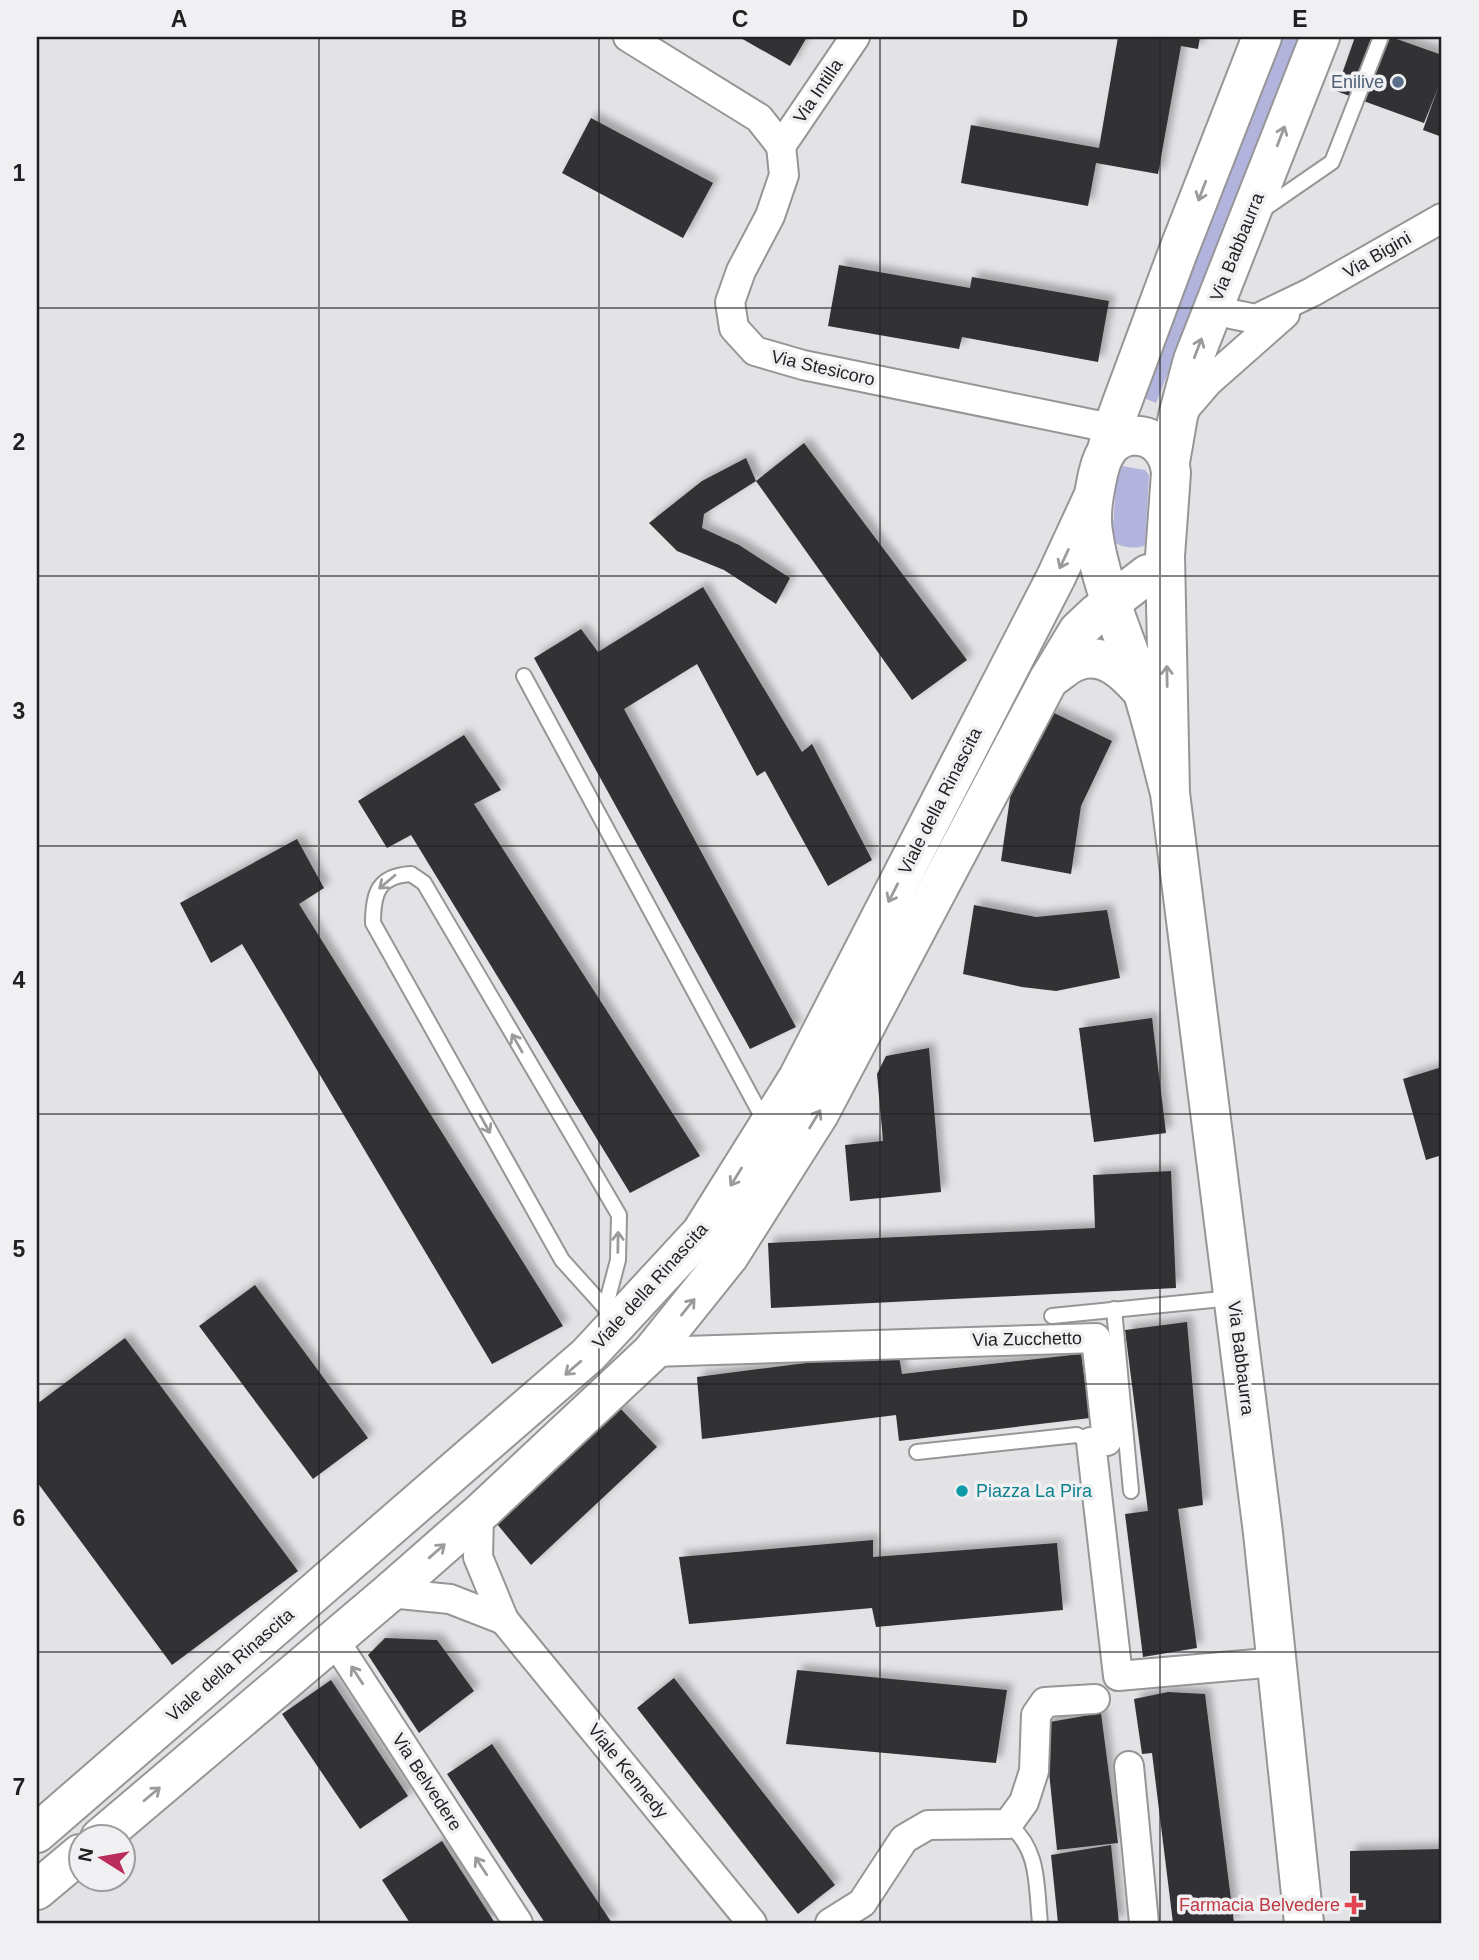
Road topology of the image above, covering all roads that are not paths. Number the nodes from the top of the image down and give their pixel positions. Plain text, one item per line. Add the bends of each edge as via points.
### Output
1 (628, 37) edge
2 (855, 37) edge
3 (1262, 37) edge
4 (1320, 37) edge
5 (1381, 37) edge
6 (781, 146) junction
7 (1442, 218) edge
8 (1248, 220) junction
9 (1312, 292) junction
10 (1216, 301) junction
11 (1178, 416) junction
12 (1134, 444) junction
13 (1093, 497) junction
14 (1098, 555) junction
15 (1156, 565) junction
16 (1112, 601) junction
17 (524, 676) dead end
18 (1049, 679) junction
19 (1142, 691) junction
20 (1170, 793) junction
21 (768, 1127) junction
22 (1234, 1298) junction
23 (1114, 1309) junction
24 (612, 1316) junction
25 (1052, 1316) dead end
26 (652, 1352) junction
27 (1091, 1442) junction
28 (917, 1452) dead end
29 (1131, 1491) dead end
30 (479, 1514) junction
31 (390, 1593) junction
32 (504, 1620) junction
33 (335, 1641) junction
34 (1277, 1662) junction
35 (1095, 1699) dead end
36 (1129, 1766) dead end
37 (117, 1824) edge
38 (1008, 1825) junction
39 (37, 1833) edge
40 (66, 1866) edge
41 (37, 1891) edge
42 (518, 1923) edge
43 (752, 1923) edge
44 (830, 1923) edge
45 (1040, 1923) edge
46 (1144, 1923) edge
47 (1304, 1923) edge

1 - 6 street via 759,118
2 - 6 street, Via Intilla
3 -> 12 street via 1178,252
8 -> 4 street, Via Babbaurra
5 - 8 lane via 1332,162
6 - 12 street, Via Stesicoro via 784,176 730,302 734,328 755,351
7 - 9 street, Via Bigini
8 - 10 street, Via Babbaurra
9 - 10 street via 1256,319 1231,314
9 - 11 street via 1208,382
11 -> 10 street, Via Babbaurra
11 - 12 street, Via Babbaurra
12 - 13 street via 1101,460
12 - 15 street via 1171,473
13 - 14 street
13 -> 21 street, Viale della Rinascita via 798,1078
14 - 15 street via 1113,573 1124,578 1136,578
14 - 16 street
15 - 16 street
20 -> 15 street
16 - 18 street via 1078,631
16 - 19 street
17 - 21 lane
18 - 19 street via 1076,661 1092,658 1107,660 1125,671
26 -> 18 street via 729,1256 819,1114
19 - 20 street
20 - 22 street, Via Babbaurra
21 -> 24 street, Viale della Rinascita via 701,1233
22 - 23 lane
22 - 34 street, Via Babbaurra
23 - 25 lane
23 - 29 lane
24 -> 24 lane via 619,1215 424,883 411,874 396,875 378,890 373,923 562,1260
24 -> 39 street, Viale della Rinascita via 578,1364
26 - 27 street, Via Zucchetto via 1096,1338 1107,1441
26 - 30 street
27 - 28 lane via 1077,1435
27 - 34 street via 1118,1676
31 -> 30 street
30 - 32 street, Viale Kennedy via 478,1556
31 - 32 street, Viale Kennedy via 450,1599
31 - 33 street
32 - 43 street, Viale Kennedy
37 -> 33 street
42 -> 33 street, Via Belvedere
34 - 47 street, Via Babbaurra
35 - 38 street via 1045,1702 1036,1716 1034,1771 1024,1802
36 - 46 street
38 - 44 street via 928,1825 904,1839 862,1903
38 - 45 lane via 1020,1834 1033,1857
40 - 41 street

